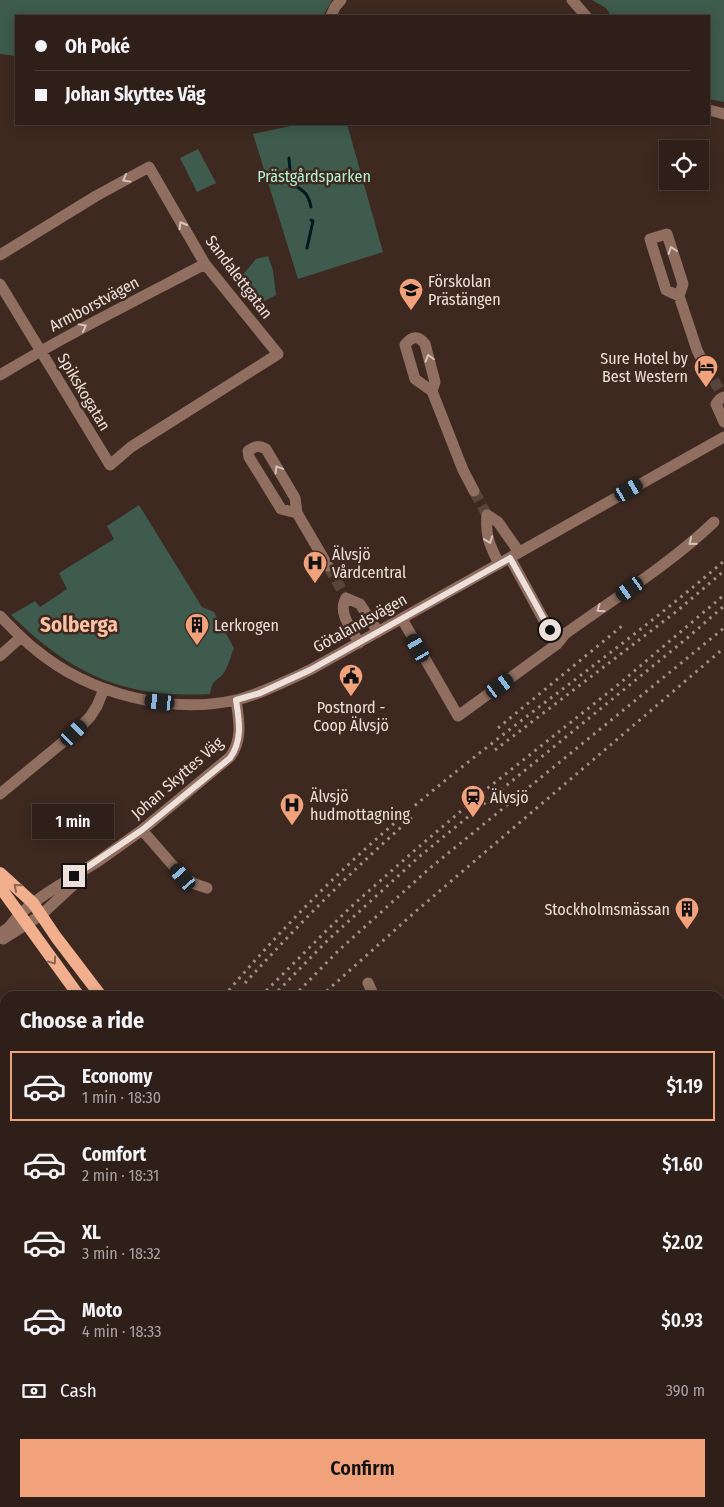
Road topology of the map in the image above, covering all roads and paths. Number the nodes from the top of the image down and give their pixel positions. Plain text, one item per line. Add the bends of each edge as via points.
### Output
1 (341, 0) edge
2 (572, 0) edge
3 (331, 15) edge
4 (585, 15) edge
5 (710, 110) edge
6 (724, 114) edge
7 (0, 255) edge
8 (205, 264) junction
9 (0, 284) edge
10 (679, 296) junction
11 (40, 351) junction
12 (706, 366) tunnel mouth
13 (0, 375) edge
14 (432, 391) dead end
15 (722, 395) edge
16 (724, 422) edge
17 (724, 436) edge
18 (110, 465) joint
19 (474, 491) tunnel mouth
20 (298, 513) junction
21 (714, 522) dead end
22 (515, 555) junction
23 (499, 564) junction
24 (328, 566) tunnel mouth
25 (0, 616) edge
26 (402, 619) junction
27 (378, 632) junction
28 (21, 637) junction
29 (359, 642) junction
30 (557, 644) junction
31 (0, 656) edge
32 (104, 689) junction
33 (236, 700) junction
34 (0, 794) edge
35 (142, 830) junction
36 (100, 860) junction
37 (0, 873) edge
38 (0, 886) edge
39 (207, 888) dead end
40 (34, 903) junction
41 (42, 915) junction
42 (24, 919) junction
43 (0, 934) edge
44 (0, 941) edge
45 (368, 983) dead end
46 (75, 991) edge
47 (97, 991) edge
48 (372, 991) edge

1 - 3 street
2 - 4 street
5 - 6 street
8 -> 7 street, Sandalettgatan via 149,167
11 -> 8 street, Armborstvägen
8 - 18 street, Sandalettgatan via 278,354 131,448
9 - 11 street, Spikskogatan
10 -> 10 street via 683,284 667,234 650,239 666,290
10 - 12 street
11 - 13 street, Armborstvägen
11 - 18 street, Spikskogatan
14 - 19 street
15 - 16 street via 716,404
17 - 22 street, Götalandsvägen
20 -> 20 street via 295,498 266,449 261,446 248,451 249,458 281,509
20 - 24 street
21 -> 30 street via 660,567 565,634
22 - 23 street, Götalandsvägen
22 -> 23 street via 498,522 487,515 487,537
22 - 30 street
23 - 26 street, Götalandsvägen
25 - 28 street, Götalandsvägen
26 - 27 street, Götalandsvägen
26 - 30 street via 458,716
27 - 29 street, Götalandsvägen
27 - 29 street via 360,604 343,594 343,614
28 - 31 street
28 - 32 street, Götalandsvägen via 54,664
29 - 33 street, Götalandsvägen via 310,670 260,693
32 - 33 street, Götalandsvägen via 147,701 170,703 209,704
32 - 34 street via 90,717
33 - 35 street, Johan Skyttes Väg via 239,721 237,749
35 - 36 street, Johan Skyttes Väg
35 - 39 street via 183,877
36 - 40 street, Johan Skyttes Väg
36 - 41 street, Johan Skyttes Väg
40 -> 37 main road
38 - 42 main road
40 - 41 main road
40 - 42 street, Johan Skyttes Väg
41 - 42 street, Johan Skyttes Väg
41 - 47 main road
42 - 43 street, Johan Skyttes Väg
42 - 44 street, Johan Skyttes Väg
42 -> 46 main road
45 - 48 street

